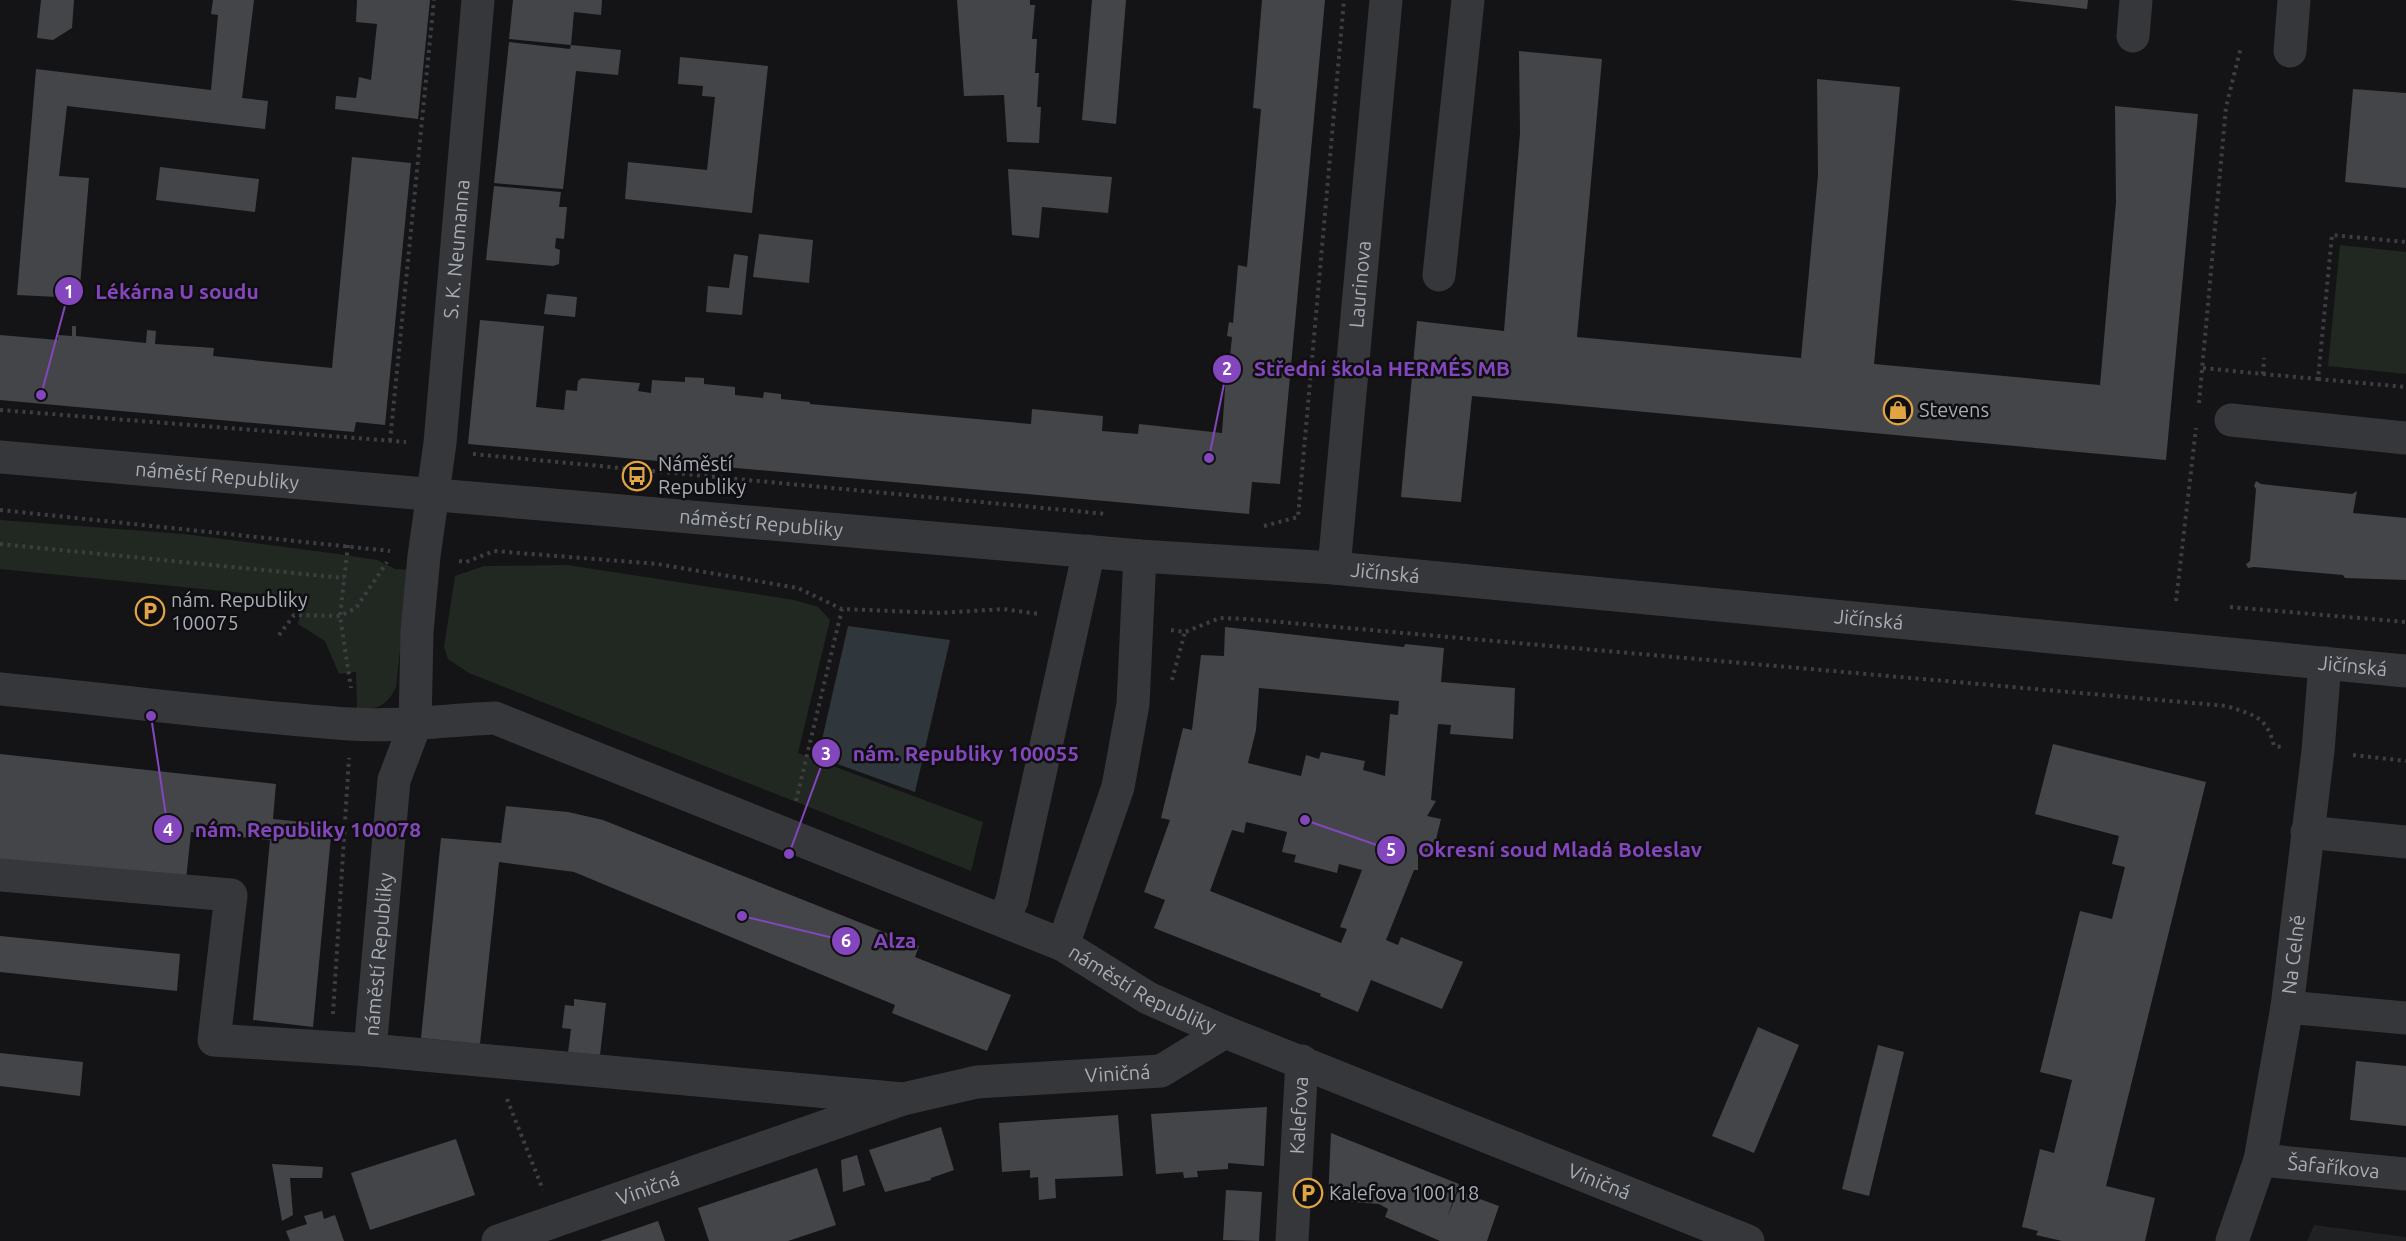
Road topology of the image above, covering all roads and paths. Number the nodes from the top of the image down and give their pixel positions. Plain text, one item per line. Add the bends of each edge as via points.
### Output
1 (434, 0) edge
2 (478, 0) edge
3 (1344, 0) edge
4 (1386, 0) edge
5 (1468, 0) edge
6 (2136, 0) edge
7 (2294, 0) edge
8 (2133, 36) dead end
9 (2241, 47) dead end
10 (2290, 51) dead end
11 (2406, 242) edge
12 (1440, 275) dead end
13 (2264, 358) dead end
14 (2203, 368) junction
15 (2263, 374) junction
16 (2318, 379) junction
17 (2406, 387) edge
18 (2198, 408) dead end
19 (0, 410) edge
20 (2197, 418) dead end
21 (2231, 420) dead end
22 (2406, 438) edge
23 (390, 441) junction
24 (440, 443) junction
25 (0, 457) edge
26 (432, 496) junction
27 (0, 510) edge
28 (1112, 515) dead end
29 (1256, 529) dead end
30 (0, 544) edge
31 (348, 545) junction
32 (1089, 551) junction
33 (1140, 556) junction
34 (466, 562) dead end
35 (1334, 568) junction
36 (344, 578) junction
37 (2176, 601) dead end
38 (2230, 607) dead end
39 (842, 609) junction
40 (1043, 615) dead end
41 (340, 616) junction
42 (2406, 622) edge
43 (1185, 632) dead end
44 (279, 635) dead end
45 (2325, 663) junction
46 (2406, 671) edge
47 (0, 689) edge
48 (350, 724) junction
49 (415, 725) junction
50 (2274, 746) dead end
51 (2358, 755) dead end
52 (2406, 761) edge
53 (794, 812) dead end
54 (2307, 832) junction
55 (2406, 842) edge
56 (0, 875) edge
57 (1003, 920) junction
58 (1063, 945) junction
59 (2287, 1007) junction
60 (2406, 1018) edge
61 (1225, 1032) junction
62 (330, 1048) junction
63 (370, 1050) junction
64 (493, 1061) junction
65 (1302, 1061) junction
66 (903, 1100) junction
67 (2259, 1160) junction
68 (2406, 1174) edge
69 (555, 1221) junction
70 (510, 1239) edge
71 (1292, 1241) edge
72 (1748, 1241) edge
73 (2232, 1241) edge

1 - 23 path
2 - 24 street, S. K. Neumanna
3 - 29 path via 1298,517
4 - 35 street, Laurinova
5 - 12 street
6 - 8 street
7 - 10 street
9 - 14 path via 2226,107
11 - 16 path via 2332,235
13 - 15 path
14 - 15 path
14 - 18 path
15 - 16 path
16 - 17 path
19 - 23 path
20 - 37 path
21 - 22 street
23 - 24 path
24 - 26 street, S. K. Neumanna
24 - 28 path via 461,444 464,454
25 - 26 street, náměstí Republiky
26 - 32 street, náměstí Republiky
26 - 49 street, náměstí Republiky via 417,632
27 - 31 path
30 - 36 path
31 - 36 path
31 - 41 path via 394,552 356,608
32 - 33 street, náměstí Republiky
32 - 57 street via 1012,900
33 - 35 street, náměstí Republiky
33 - 58 street, náměstí Republiky via 1133,704 1118,787
34 - 39 path via 494,551 658,564 798,588
35 - 45 street, Jičínská
36 - 41 path
38 - 42 path
39 - 40 path via 941,613 1003,609
39 - 53 path
41 - 44 path via 294,615
41 - 48 path via 351,677
43 - 50 path via 1220,618 2226,706 2258,717 2270,729
45 - 46 street, Jičínská
45 - 54 street, Na Celně
47 - 48 street, náměstí Republiky
48 - 49 street, náměstí Republiky
48 - 62 path
49 - 57 street, náměstí Republiky via 495,718
49 - 63 street, náměstí Republiky via 394,780
51 - 52 path
54 - 55 street
54 - 59 street, Na Celně
56 - 62 street, náměstí Republiky via 231,896 214,1041
57 - 58 street, náměstí Republiky
58 - 61 street, náměstí Republiky via 1149,998
59 - 60 street
59 - 67 street, Na Celně
61 - 65 street, Viničná
61 - 66 street, Viničná via 1161,1071 977,1082
62 - 63 street, náměstí Republiky
63 - 64 street
64 - 66 street
64 - 69 path
65 - 71 street, Kalefova
65 - 72 street, Viničná
66 - 69 street, Viničná
67 - 68 street, Šafaříkova
67 - 73 street, Na Celně
69 - 70 street, Viničná

